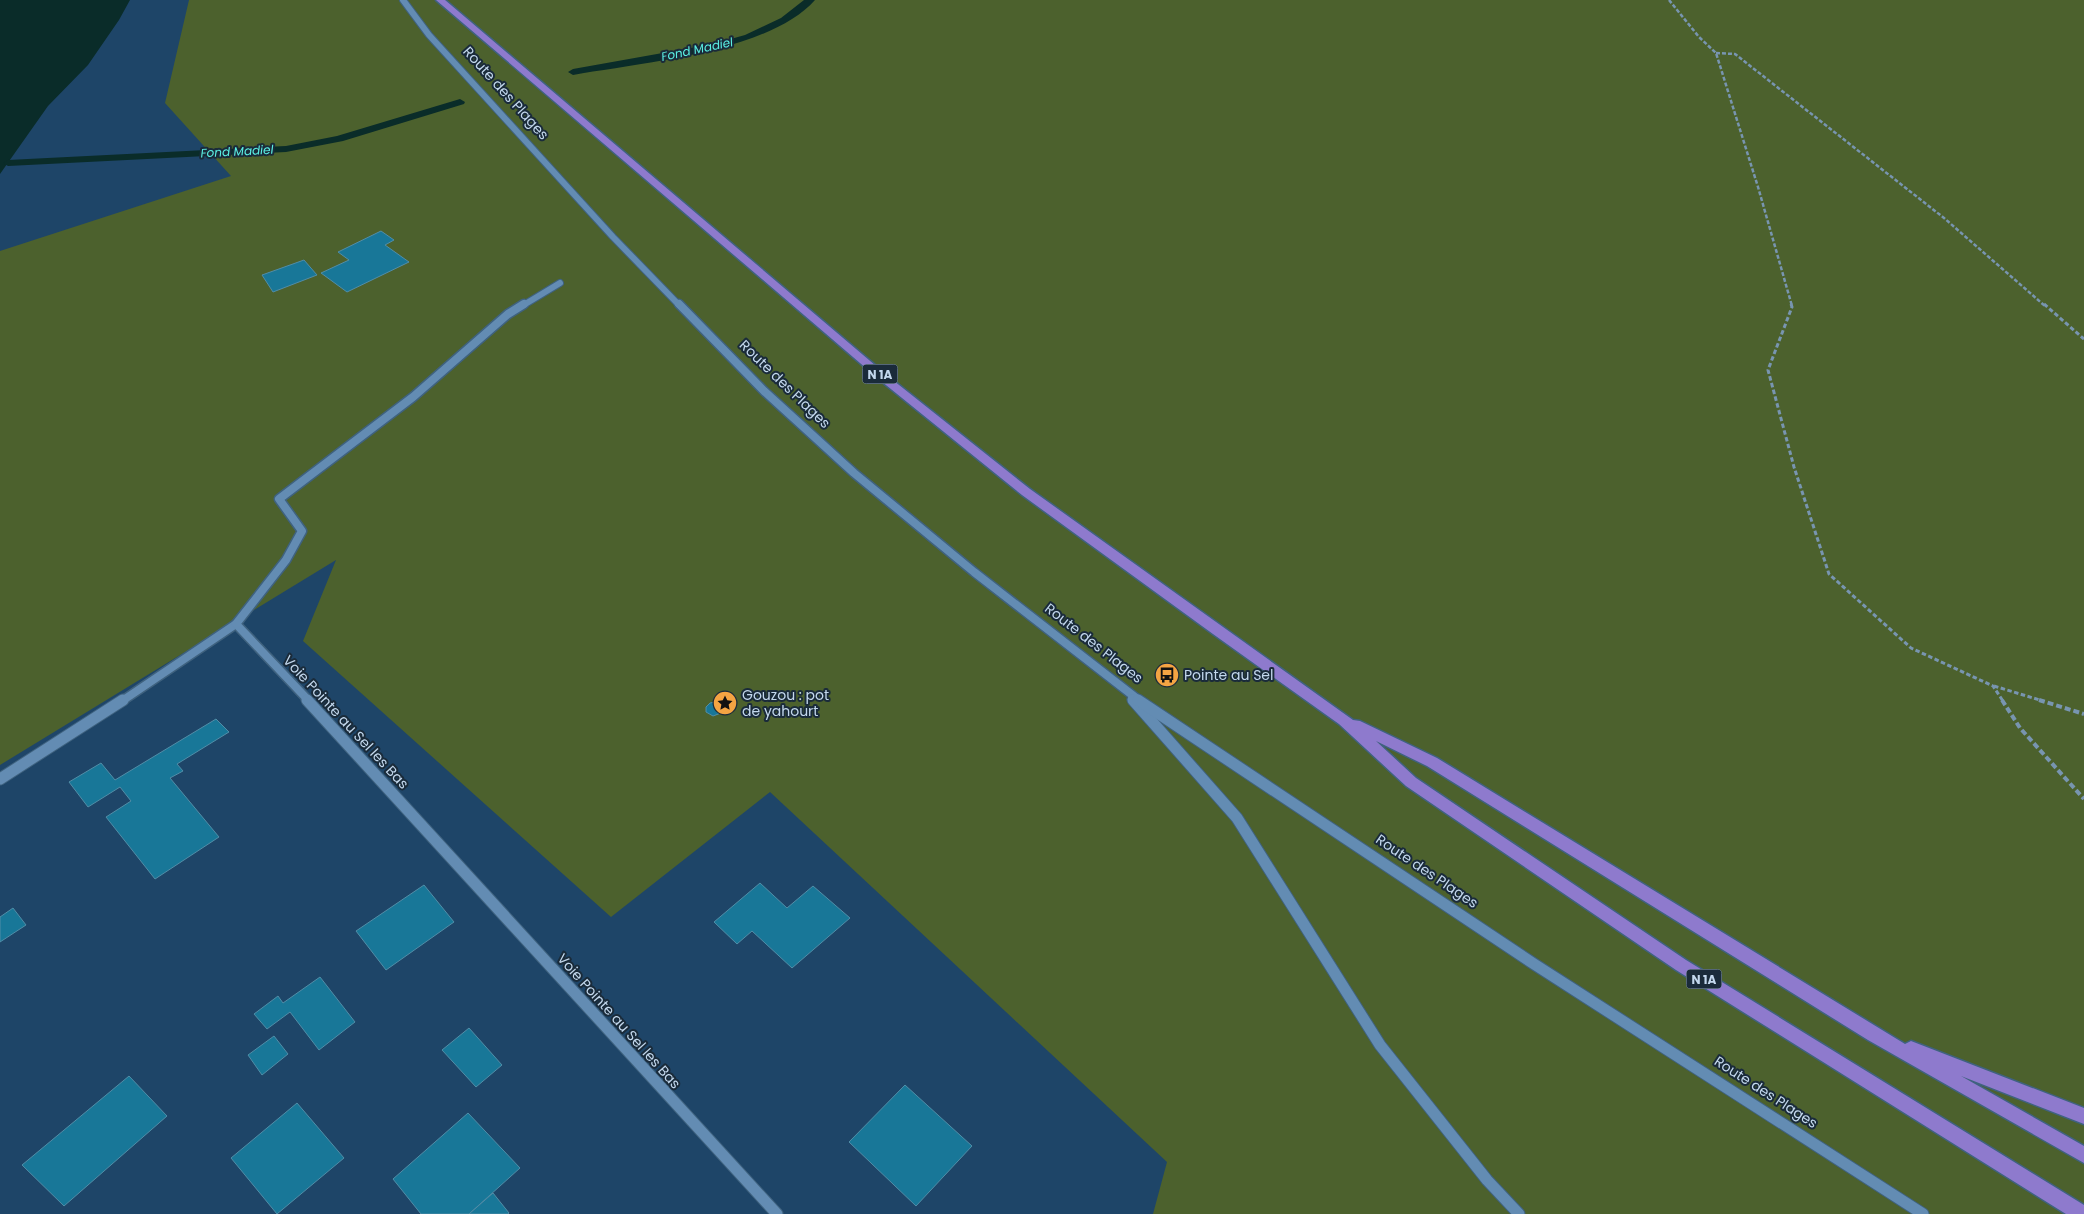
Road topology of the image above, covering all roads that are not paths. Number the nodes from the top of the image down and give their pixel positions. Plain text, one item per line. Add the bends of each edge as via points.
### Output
1 (403, 0) edge
2 (440, 0) edge
3 (560, 283) dead end
4 (236, 624) junction
5 (1124, 690) junction
6 (1344, 720) junction
7 (0, 779) edge
8 (1874, 1035) junction
9 (2084, 1116) edge
10 (2084, 1156) edge
11 (777, 1214) edge
12 (1519, 1214) edge
13 (1923, 1214) edge
14 (2082, 1214) edge

1 - 5 street, Route des Plages via 429,35 613,237 764,391 854,474
2 - 6 main road, Route des Plages / N 1A via 885,379 1026,492
3 - 4 street via 508,314 413,397 279,499 302,531 286,560
4 - 7 street
4 - 11 street, Voie Pointe au Sel les Bas
5 - 12 street via 1237,818 1380,1045 1487,1180
5 - 13 street, Route des Plages via 1534,964
6 - 8 main road, Route des Plages / N 1A via 1432,762
6 - 14 main road, Route des Plages / N 1A via 1411,782 1681,965
8 - 9 main road
8 - 10 main road, Route des Plages / N 1A

